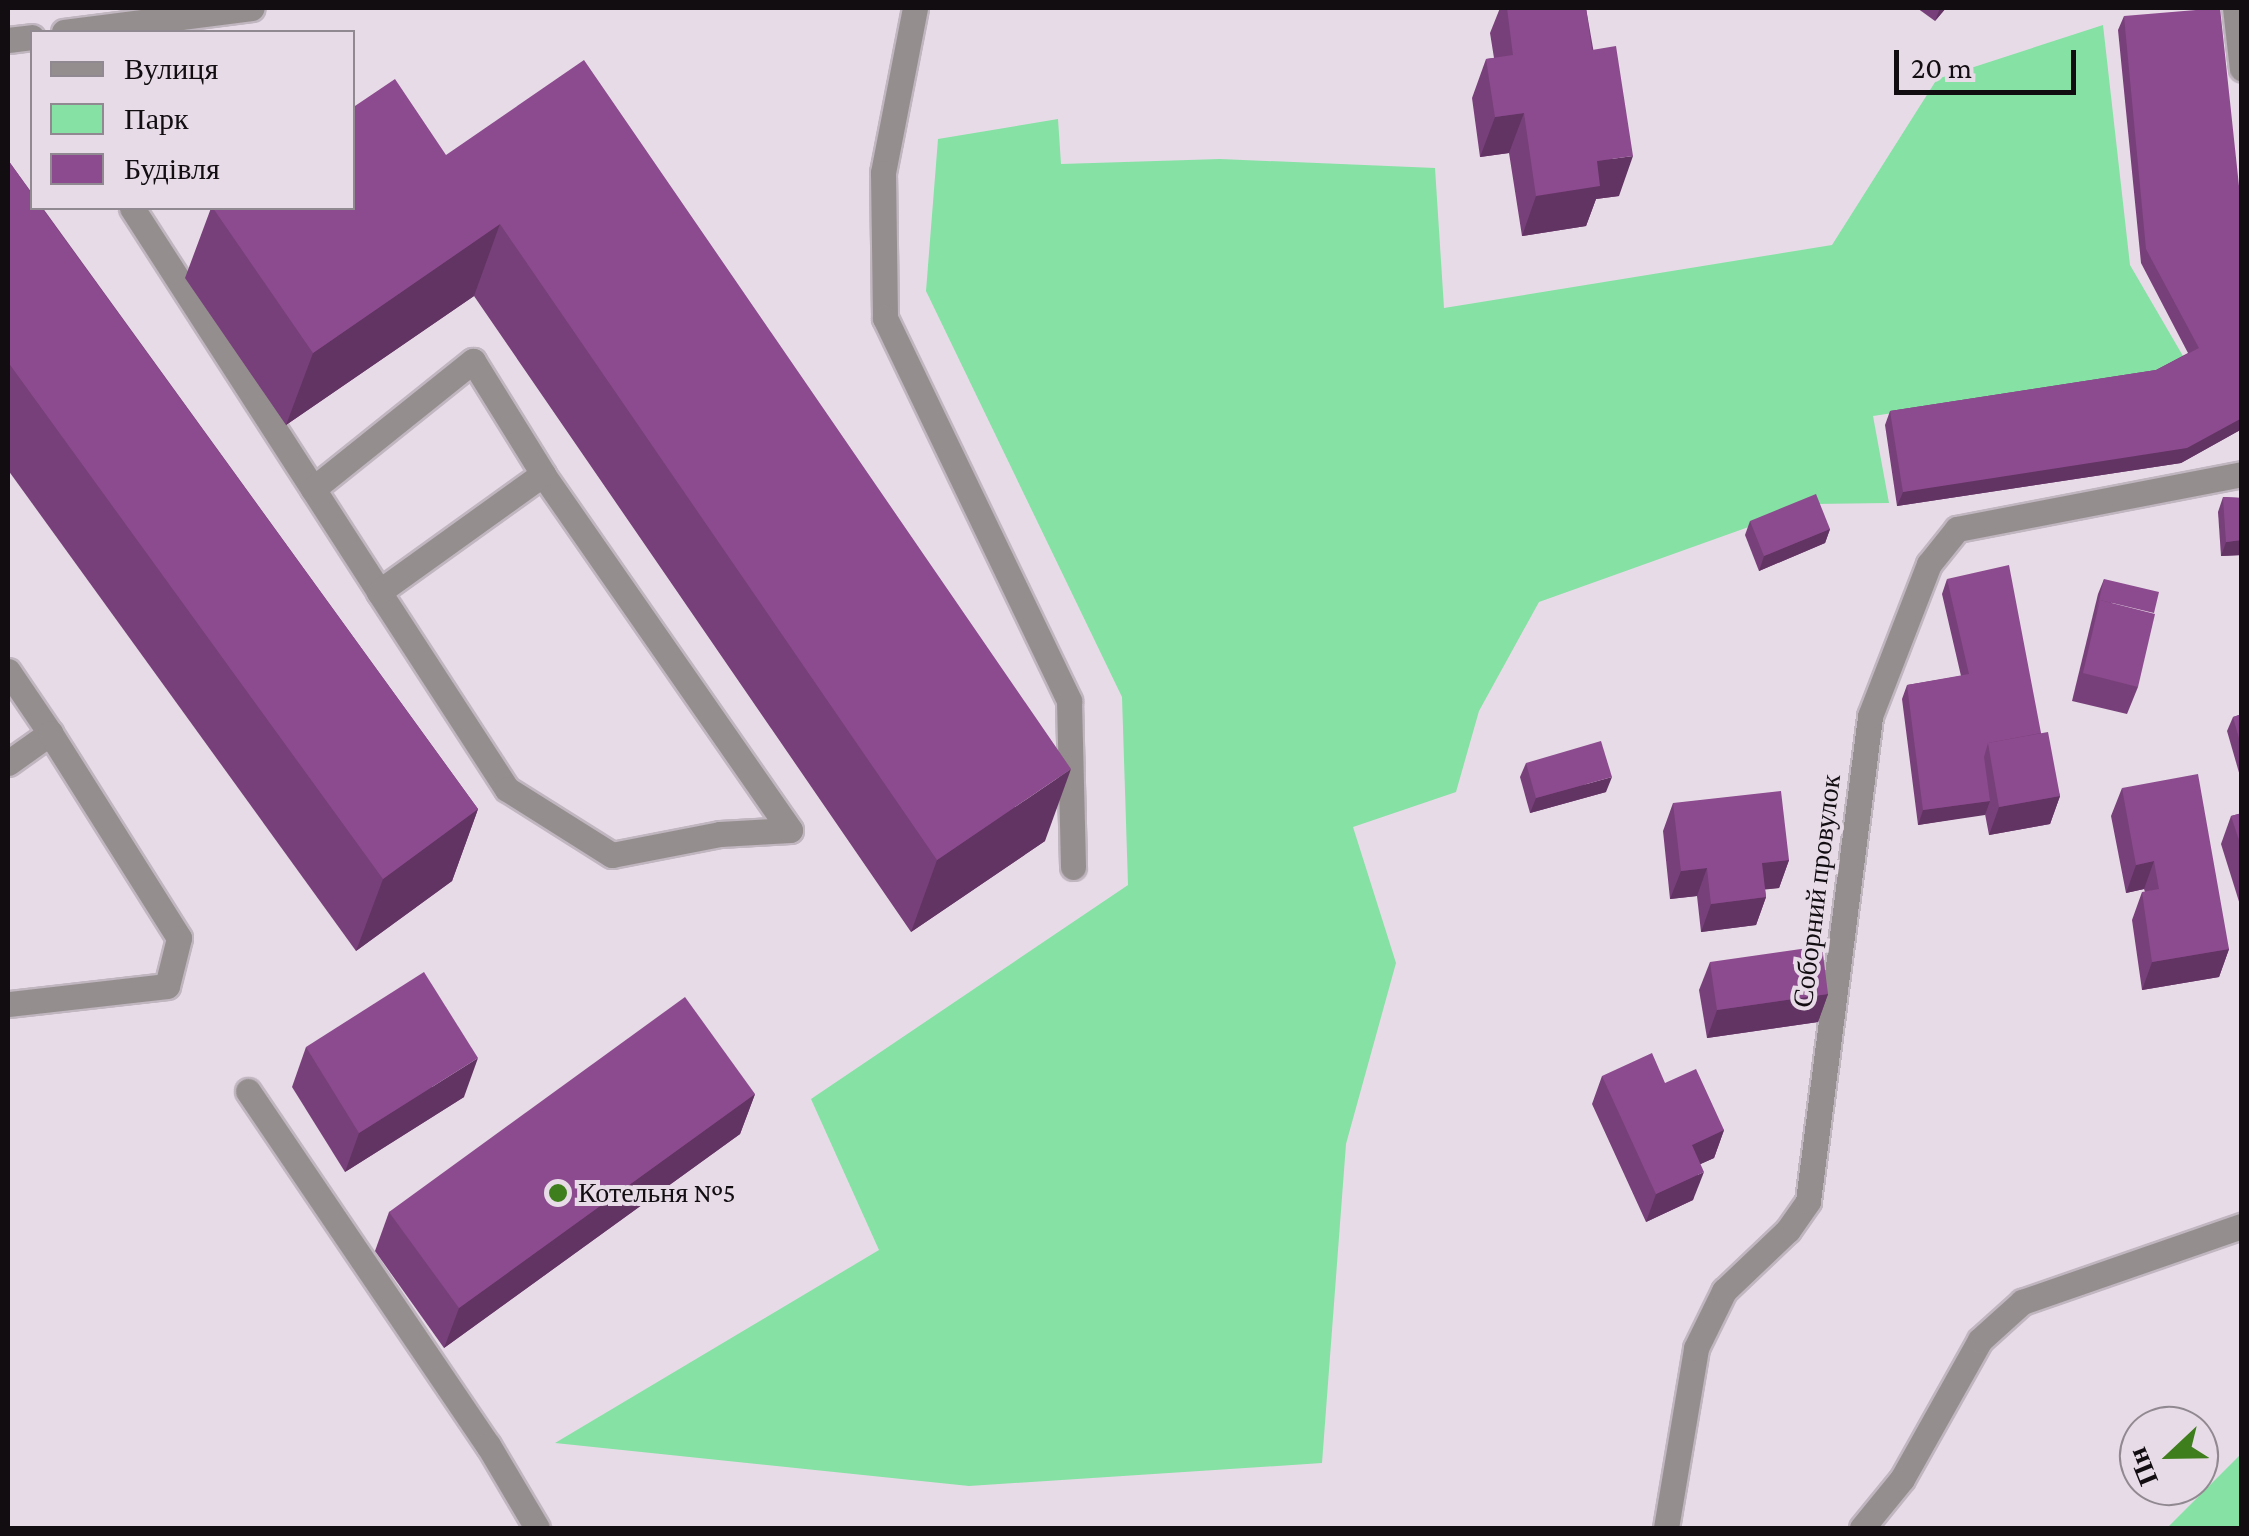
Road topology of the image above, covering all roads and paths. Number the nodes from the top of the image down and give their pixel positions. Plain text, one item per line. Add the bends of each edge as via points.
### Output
1 (251, 8) edge
2 (915, 8) edge
3 (2234, 8) edge
4 (80, 30) edge
5 (2242, 69) edge
6 (133, 210) edge
7 (543, 474) junction
8 (2242, 474) edge
9 (313, 489) junction
10 (379, 592) junction
11 (8, 671) edge
12 (50, 733) junction
13 (8, 763) edge
14 (1073, 867) dead end
15 (8, 1004) edge
16 (248, 1091) dead end
17 (2242, 1226) edge
18 (538, 1528) edge
19 (1666, 1528) edge
20 (1862, 1528) edge

1 - 4 street
2 - 14 street via 883,173 885,318 1068,701
3 - 5 street
6 - 9 street
7 - 9 street via 473,361
7 - 10 street
7 - 10 street via 790,830 720,834 612,855 507,790
8 - 19 street, Соборний провулок via 1957,529 1928,564 1870,716 1808,1200 1788,1230 1724,1290 1696,1348
9 - 10 street
11 - 12 street
12 - 13 street
12 - 15 street via 179,938 166,986
16 - 18 street
17 - 20 street via 2022,1302 1980,1340 1902,1479

